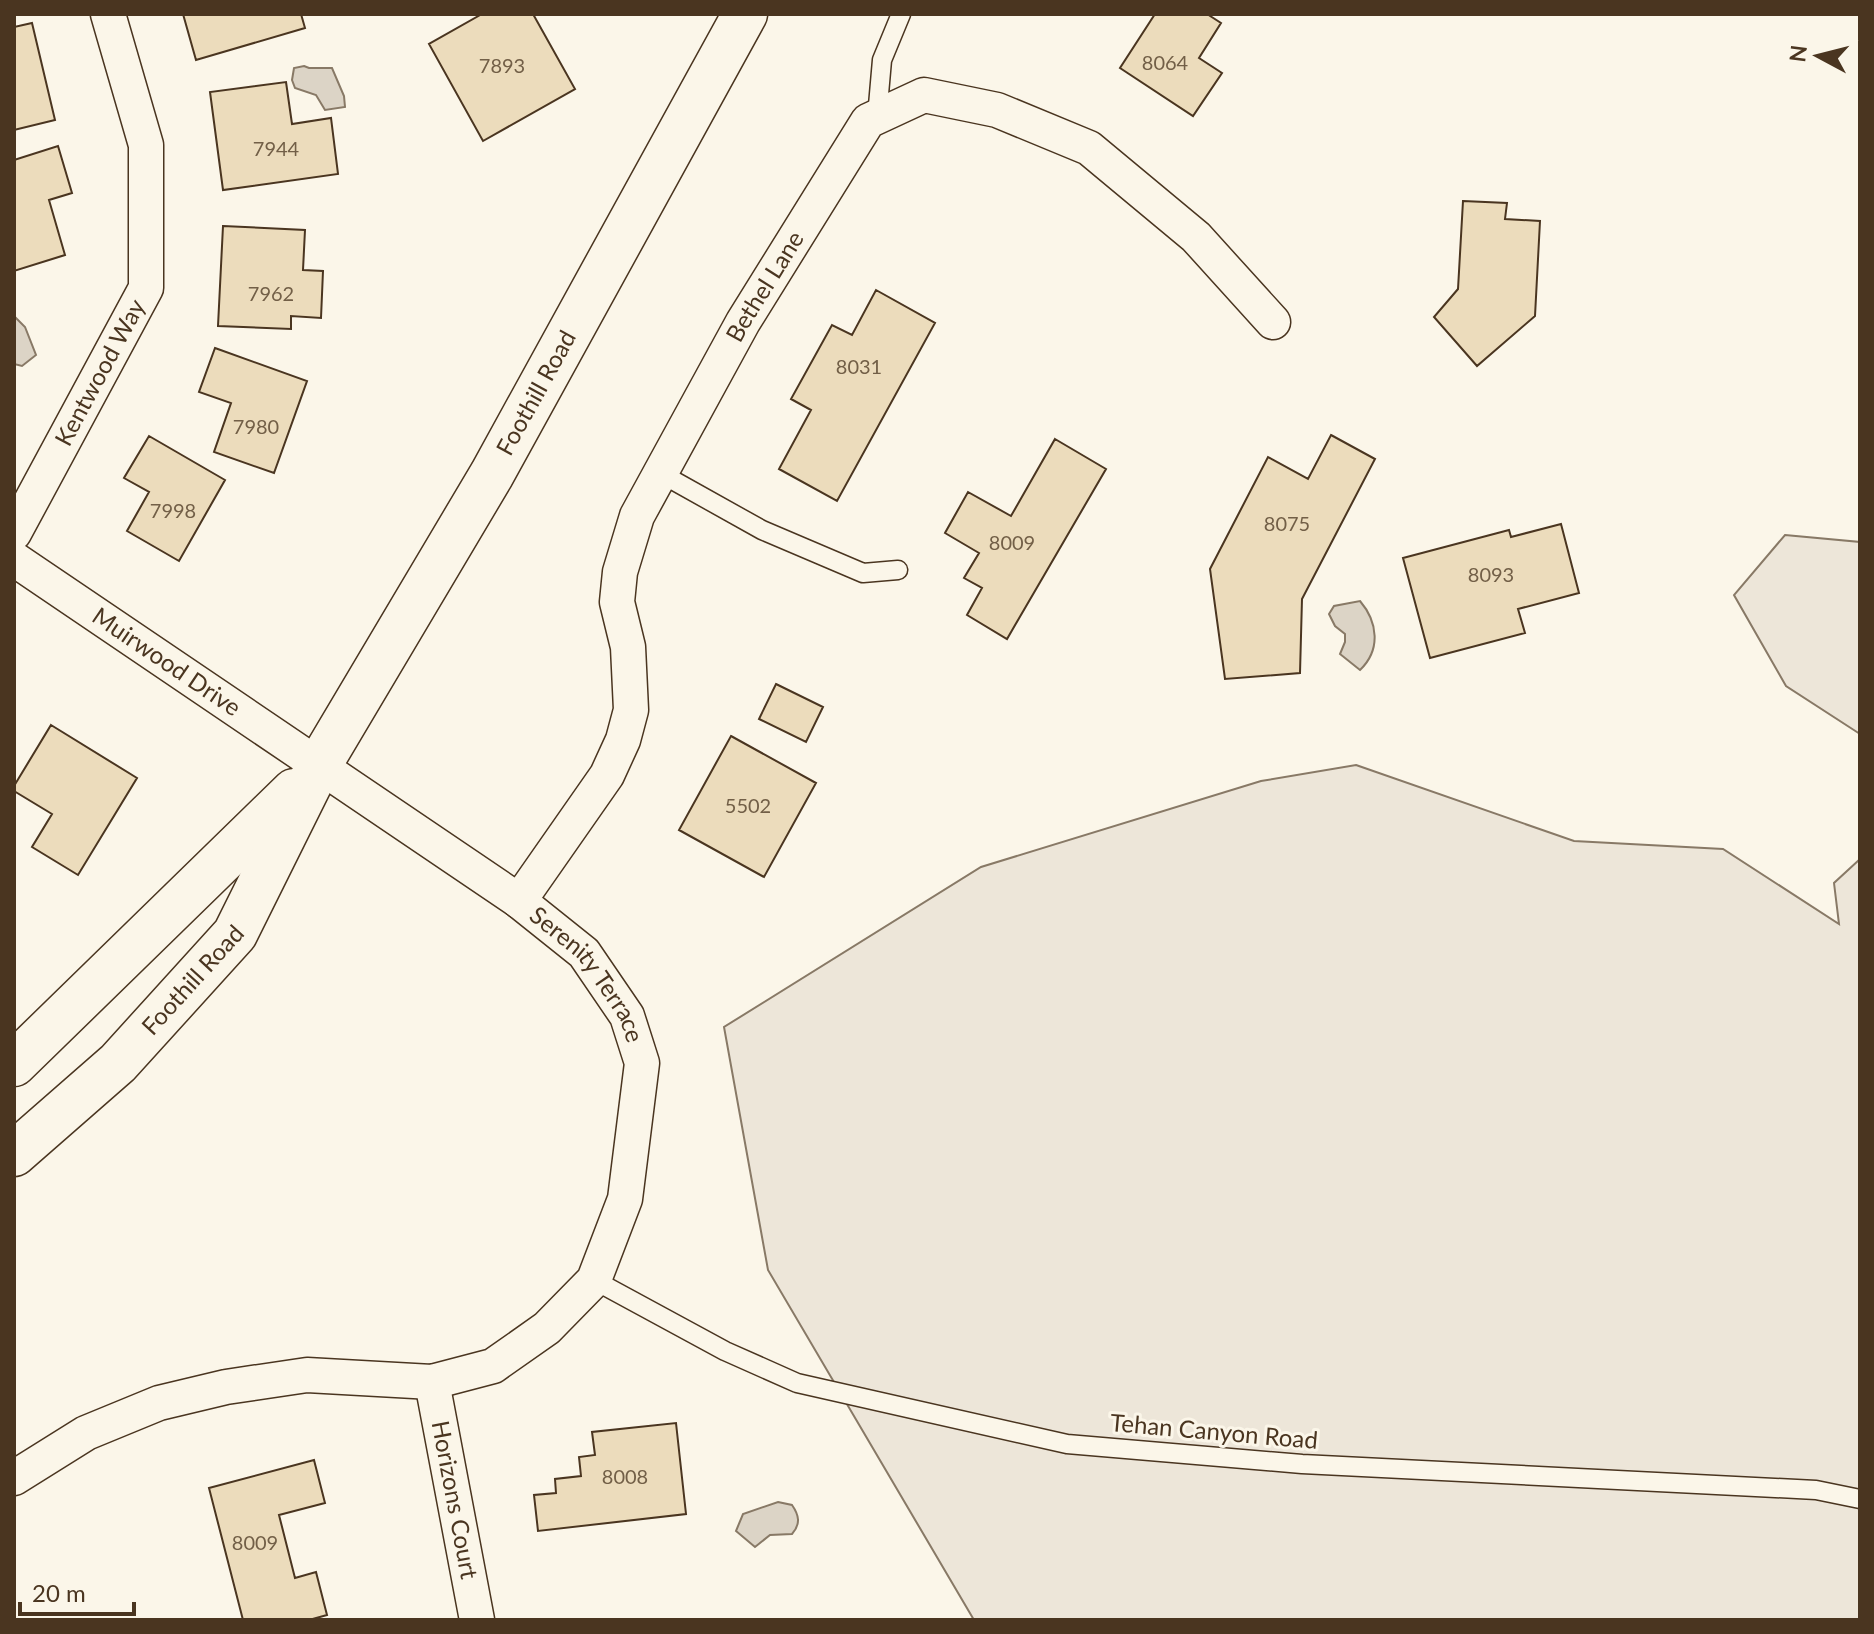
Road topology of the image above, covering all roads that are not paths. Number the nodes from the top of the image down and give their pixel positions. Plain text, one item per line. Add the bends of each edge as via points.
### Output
1 (108, 14) edge
2 (745, 14) edge
3 (901, 14) edge
4 (877, 117) junction
5 (1273, 322) dead end
6 (660, 473) junction
7 (14, 533) edge
8 (14, 559) edge
9 (898, 570) dead end
10 (318, 767) junction
11 (519, 901) junction
12 (14, 1064) edge
13 (14, 1154) edge
14 (594, 1280) junction
15 (432, 1382) junction
16 (14, 1478) edge
17 (1860, 1499) edge
18 (477, 1620) edge

1 - 7 street, Kentwood Way via 146,145 146,288
2 - 10 main road, Foothill Road via 492,474
3 - 4 lane via 882,60
4 - 5 street, Bethel Lane via 924,95 997,110 1089,148 1196,237
4 - 6 street, Bethel Lane via 868,121 743,322
6 - 9 lane via 762,530 863,573
6 - 11 street, Bethel Lane via 637,516 620,572 617,602 628,647 631,710 623,740 607,775
8 - 10 street, Muirwood Drive
10 - 11 street, Serenity Terrace
10 - 12 main road, Foothill Road
10 - 13 main road, Foothill Road via 235,934 118,1063
11 - 14 street, Serenity Terrace via 584,953 627,1016 642,1063 625,1199
14 - 15 street, Serenity Terrace via 547,1328 493,1366
14 - 17 lane, Tehan Canyon Road via 725,1351 797,1383 1067,1444 1302,1464 1816,1490
15 - 16 street, Serenity Terrace via 307,1375 226,1387 159,1403 86,1433
15 - 18 street, Horizons Court

